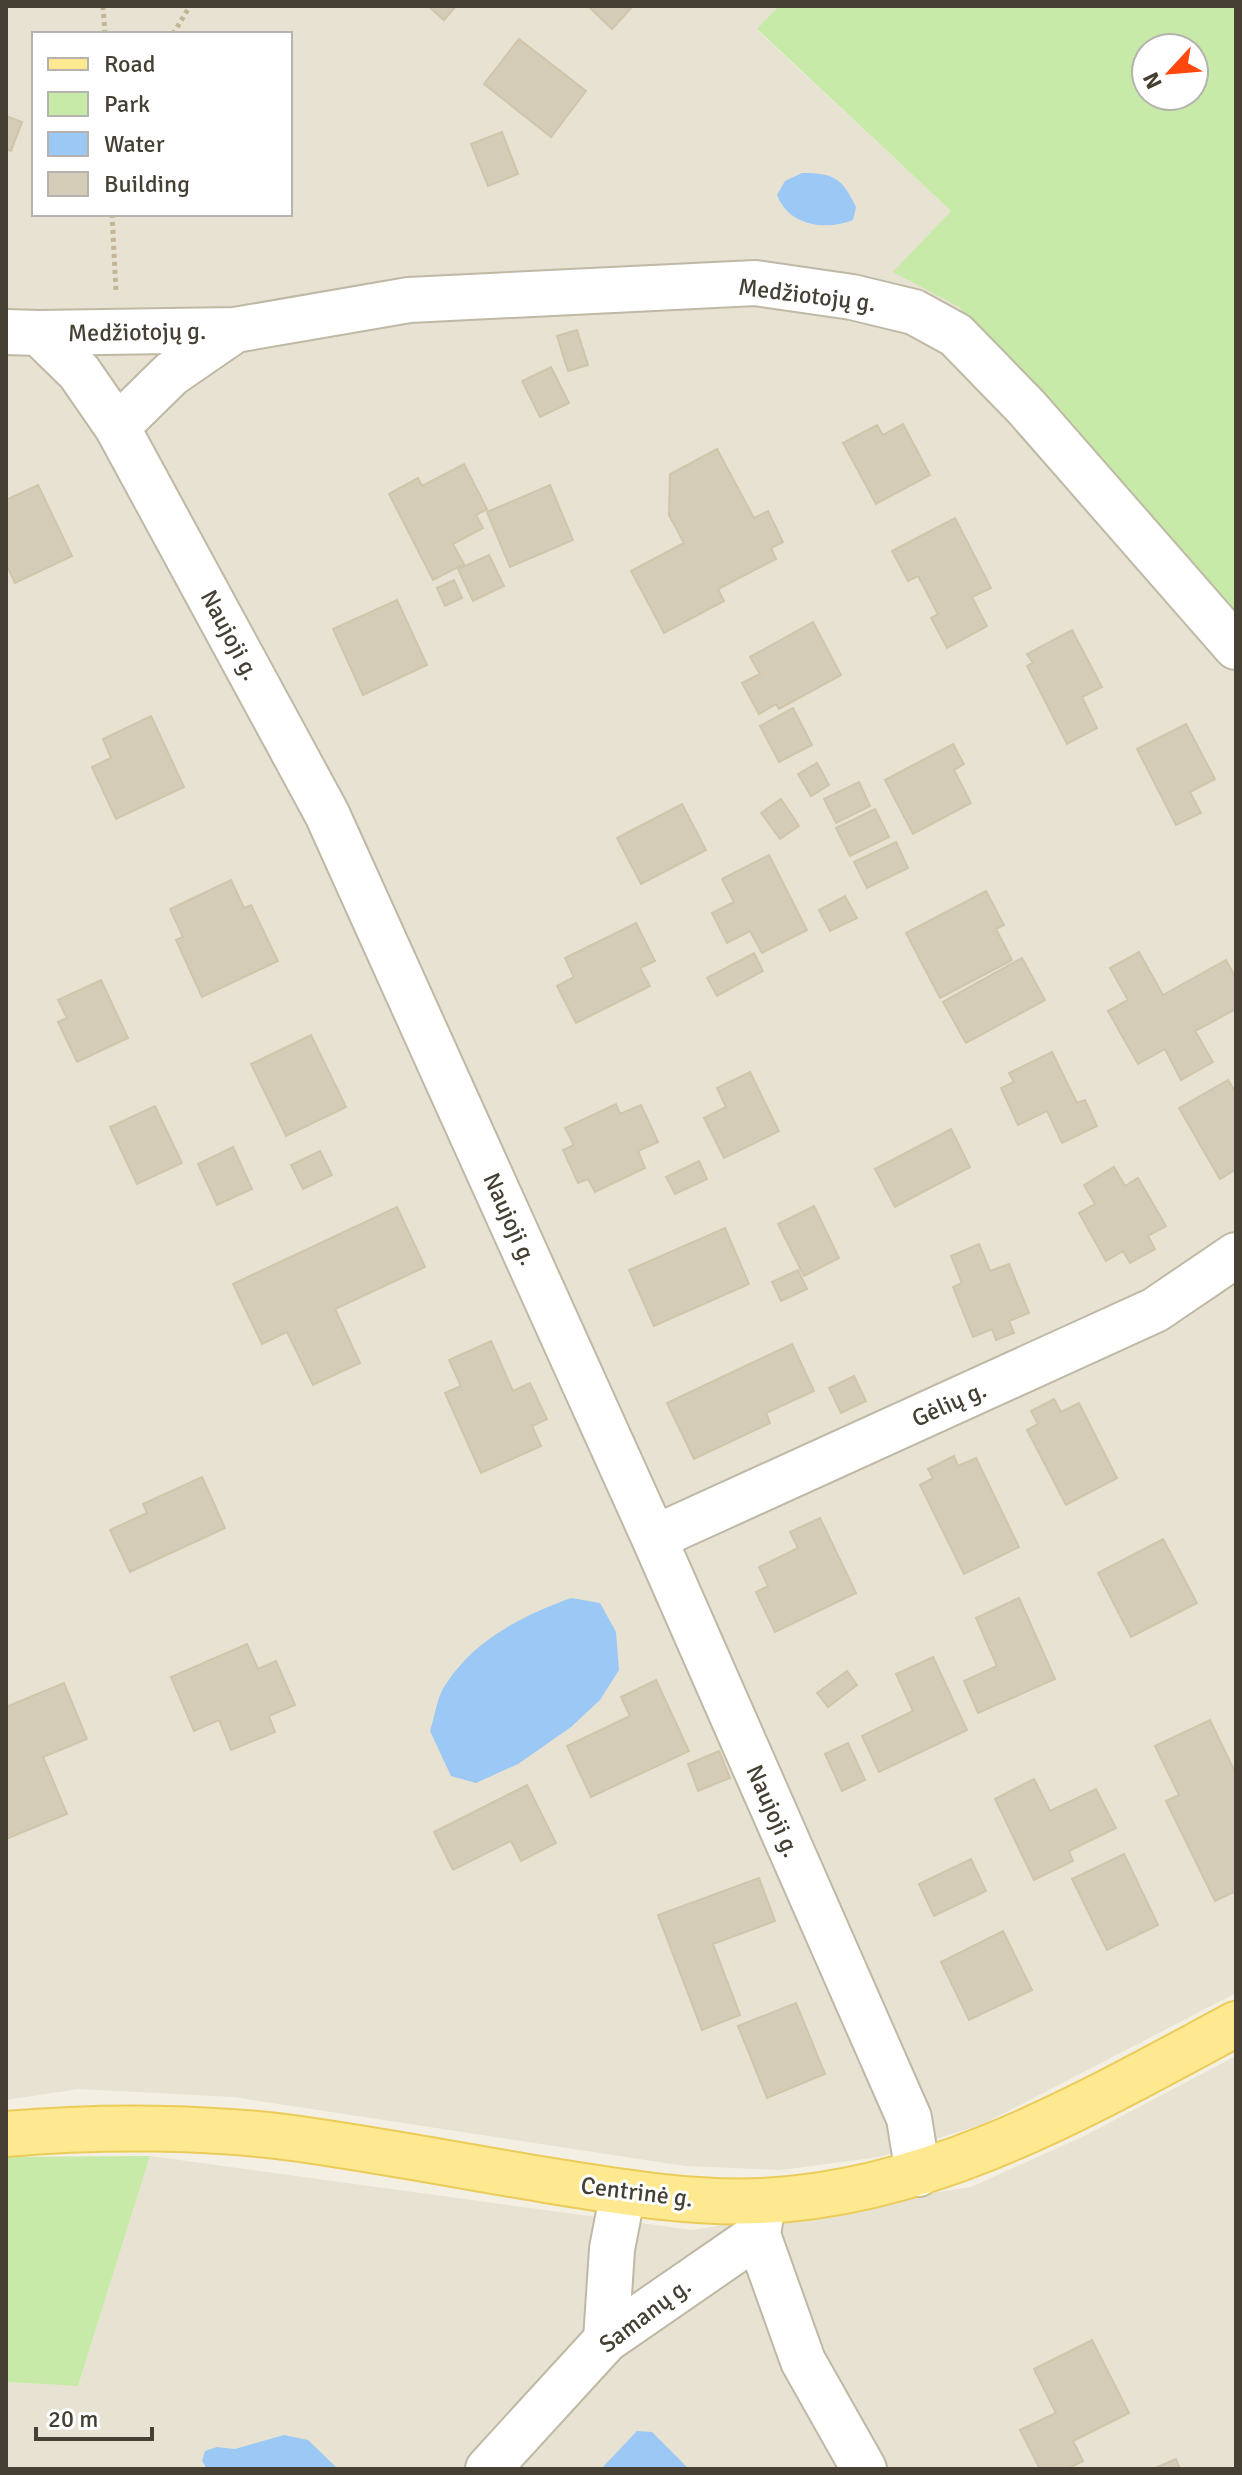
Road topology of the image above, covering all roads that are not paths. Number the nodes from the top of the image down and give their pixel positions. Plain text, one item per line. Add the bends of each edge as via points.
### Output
1 (235, 330) junction
2 (23, 333) edge
3 (117, 427) junction
4 (1236, 647) edge
5 (1236, 1255) edge
6 (654, 1538) junction
7 (1236, 2024) edge
8 (6, 2134) edge
9 (918, 2174) junction
10 (623, 2192) junction
11 (760, 2218) junction
12 (606, 2340) junction
13 (488, 2469) edge
14 (864, 2469) edge

1 - 2 street, Medžiotojų g.
1 - 3 street, Medžiotojų g. via 171,374
1 - 4 street, Medžiotojų g. via 409,300 755,283 914,312 956,335 1027,408
2 - 3 street, Naujoji g. via 79,372
3 - 6 street, Naujoji g. via 327,814
5 - 6 street, Gėlių g. via 1155,1310
6 - 9 street, Naujoji g. via 909,2118
7 - 9 main road, Centrinė g. via 1029,2132
8 - 10 main road, Centrinė g. via 205,2131 297,2139
9 - 11 main road, Centrinė g.
10 - 11 main road, Centrinė g. via 698,2201
10 - 12 street via 612,2249
11 - 12 street, Samanų g.
11 - 14 street via 803,2361
12 - 13 street, Samanų g.

